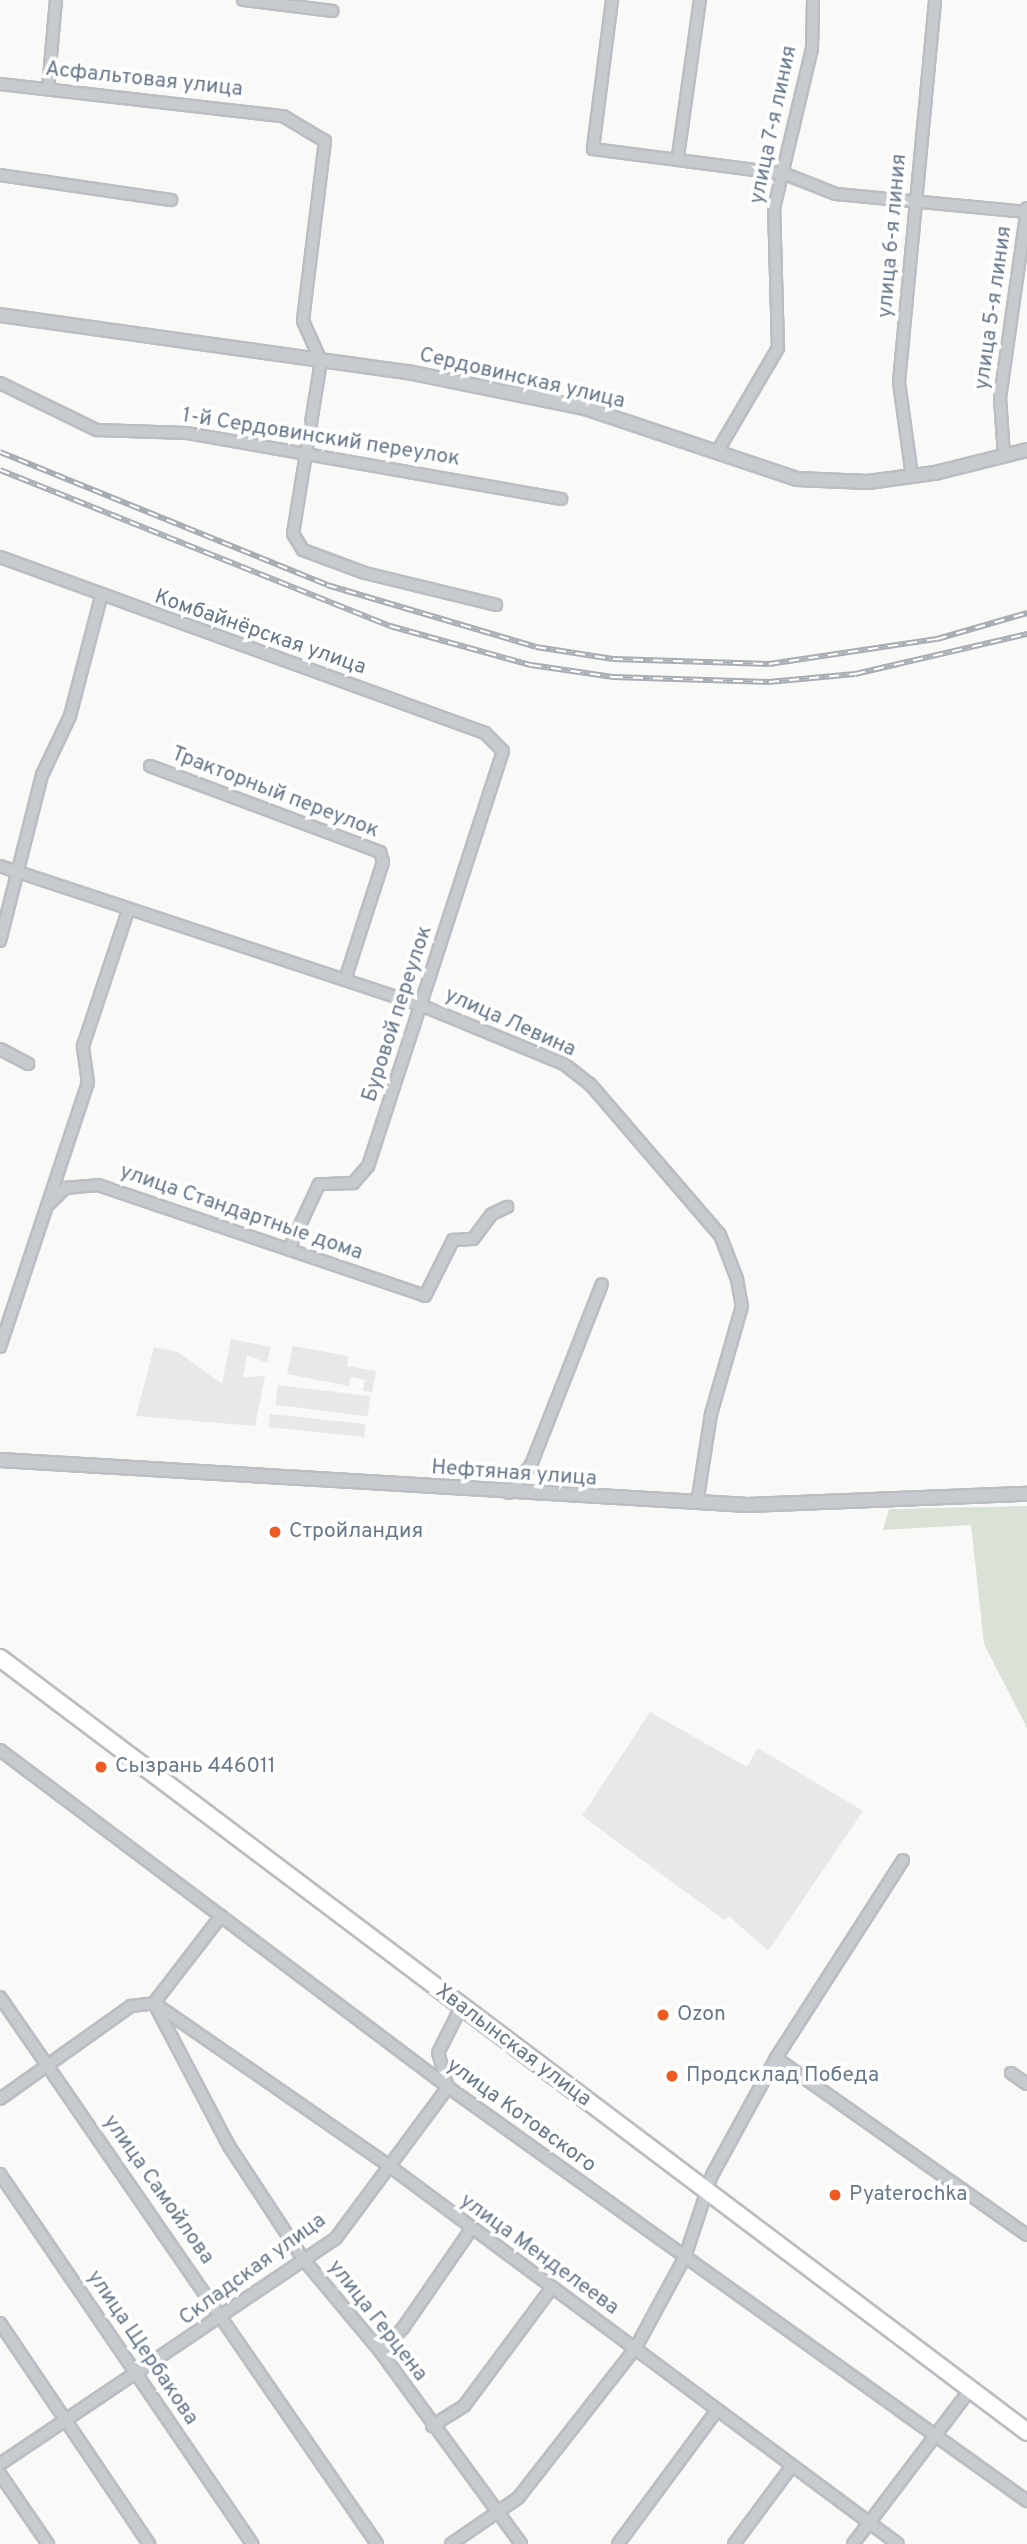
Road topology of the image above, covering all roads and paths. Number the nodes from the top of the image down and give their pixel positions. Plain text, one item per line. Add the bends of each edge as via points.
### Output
1 (56, 0) edge
2 (243, 0) edge
3 (612, 0) edge
4 (700, 0) edge
5 (813, 0) edge
6 (935, 0) edge
7 (332, 11) dead end
8 (0, 84) edge
9 (48, 89) junction
10 (678, 156) junction
11 (785, 174) junction
12 (0, 175) edge
13 (914, 199) junction
14 (171, 200) dead end
15 (1027, 211) edge
16 (0, 315) edge
17 (321, 361) junction
18 (0, 383) edge
19 (1027, 450) edge
20 (717, 452) junction
21 (306, 453) junction
22 (1004, 456) junction
23 (912, 476) junction
24 (561, 499) dead end
25 (0, 557) edge
26 (101, 597) junction
27 (496, 605) dead end
28 (503, 751) joint
29 (150, 766) dead end
30 (0, 866) edge
31 (19, 873) junction
32 (128, 911) junction
33 (0, 941) edge
34 (345, 980) junction
35 (422, 1006) junction
36 (0, 1049) edge
37 (28, 1064) dead end
38 (49, 1204) junction
39 (508, 1206) dead end
40 (289, 1250) junction
41 (602, 1284) dead end
42 (0, 1347) edge
43 (0, 1460) edge
44 (509, 1493) junction
45 (1027, 1494) edge
46 (697, 1503) junction
47 (0, 1658) edge
48 (0, 1751) edge
49 (903, 1860) dead end
50 (221, 1916) junction
51 (0, 1997) edge
52 (154, 2003) junction
53 (461, 2007) junction
54 (775, 2058) junction
55 (48, 2067) junction
56 (1011, 2073) dead end
57 (1027, 2084) edge
58 (448, 2087) junction
59 (0, 2099) edge
60 (392, 2168) junction
61 (0, 2174) edge
62 (709, 2193) junction
63 (470, 2231) junction
64 (1027, 2235) edge
65 (685, 2257) junction
66 (304, 2260) junction
67 (551, 2289) junction
68 (223, 2315) junction
69 (0, 2323) edge
70 (635, 2349) junction
71 (380, 2351) junction
72 (138, 2375) junction
73 (969, 2391) junction
74 (717, 2410) junction
75 (68, 2420) junction
76 (432, 2426) junction
77 (1027, 2432) edge
78 (936, 2437) junction
79 (0, 2464) edge
80 (792, 2466) junction
81 (0, 2474) edge
82 (1027, 2501) edge
83 (500, 2512) junction
84 (869, 2522) junction
85 (48, 2544) edge
86 (149, 2544) edge
87 (252, 2544) edge
88 (377, 2544) edge
89 (451, 2544) edge
90 (521, 2544) edge
91 (618, 2544) edge
92 (734, 2544) edge
93 (853, 2544) edge
94 (898, 2544) edge

1 - 9 street
2 - 7 street via 323,5
3 - 10 street via 593,149
4 - 10 street
5 - 11 street, улица 7-я линия via 812,49
6 - 13 street, улица 6-я линия
8 - 9 street, Асфальтовая улица
9 - 17 street, Асфальтовая улица via 283,116 325,141 303,321
10 - 11 street
11 - 13 street via 836,194
11 - 20 street, улица 7-я линия via 774,208 778,348
12 - 14 street
13 - 15 street
13 - 23 street, улица 6-я линия via 899,382
15 - 22 street, улица 5-я линия via 1000,398
16 - 17 street, Сердовинская улица
17 - 20 street, Сердовинская улица via 585,408
17 - 21 street
18 - 21 street, 1-й Сердовинский переулок via 97,430 187,433
19 - 22 street, Сердовинская улица
20 - 23 street, Сердовинская улица via 797,479
21 - 24 street, 1-й Сердовинский переулок
21 - 27 street via 293,534 303,550 365,573
22 - 23 street, Сердовинская улица
25 - 26 street, Комбайнёрская улица
26 - 28 street, Комбайнёрская улица via 485,733
26 - 31 street via 70,716 42,775
28 - 35 street, Буровой переулок
29 - 34 street, Тракторный переулок via 380,852 383,862
30 - 31 street, улица Левина
31 - 32 street, улица Левина
31 - 33 street
32 - 34 street, улица Левина
32 - 38 street via 83,1046 88,1083
34 - 35 street, улица Левина
35 - 40 street, Буровой переулок via 368,1166 353,1183 319,1184
35 - 46 street, улица Левина via 564,1064 590,1084 720,1235 741,1306 711,1414
36 - 37 street
38 - 40 street, улица Стандартные дома via 65,1188 86,1183
38 - 42 street
39 - 40 street, улица Стандартные дома via 492,1214 472,1239 453,1240 425,1296
41 - 44 street via 531,1465
43 - 44 street, Нефтяная улица
44 - 46 street, Нефтяная улица
45 - 46 street, Нефтяная улица via 826,1505
47 - 53 main road, Хвалынская улица
48 - 50 street, улица Котовского
49 - 54 street
50 - 52 street
50 - 58 street, улица Котовского
51 - 55 street, улица Самойлова
52 - 55 street via 131,2006
52 - 60 street, улица Менделеева
52 - 66 street, улица Герцена via 229,2146
53 - 58 street via 438,2053
53 - 62 main road, Хвалынская улица
54 - 62 street via 712,2175
54 - 64 street
55 - 59 street
55 - 68 street, улица Самойлова
56 - 57 street
58 - 60 street, Складская улица
58 - 65 street, улица Котовского
60 - 63 street, улица Менделеева
60 - 66 street, Складская улица via 337,2238
61 - 72 street, улица Щербакова
62 - 65 street
62 - 73 main road, Хвалынская улица
63 - 67 street, улица Менделеева
63 - 71 street via 403,2328
65 - 70 street
65 - 78 street, улица Котовского
66 - 68 street, Складская улица
66 - 71 street, улица Герцена
67 - 70 street, улица Менделеева
67 - 76 street via 464,2406
68 - 72 street, Складская улица
68 - 88 street, улица Самойлова
69 - 75 street
70 - 74 street, улица Менделеева
70 - 83 street via 518,2498
71 - 76 street, улица Герцена
72 - 75 street, Складская улица
72 - 87 street, улица Щербакова
73 - 77 main road, Хвалынская улица
73 - 78 street
74 - 80 street, улица Менделеева
74 - 91 street
75 - 79 street, Складская улица
75 - 86 street
76 - 83 street, улица Герцена
78 - 82 street, улица Котовского
78 - 84 street
80 - 84 street, улица Менделеева
80 - 92 street
81 - 85 street
83 - 89 street
83 - 90 street, улица Герцена
84 - 93 street
84 - 94 street, улица Менделеева

